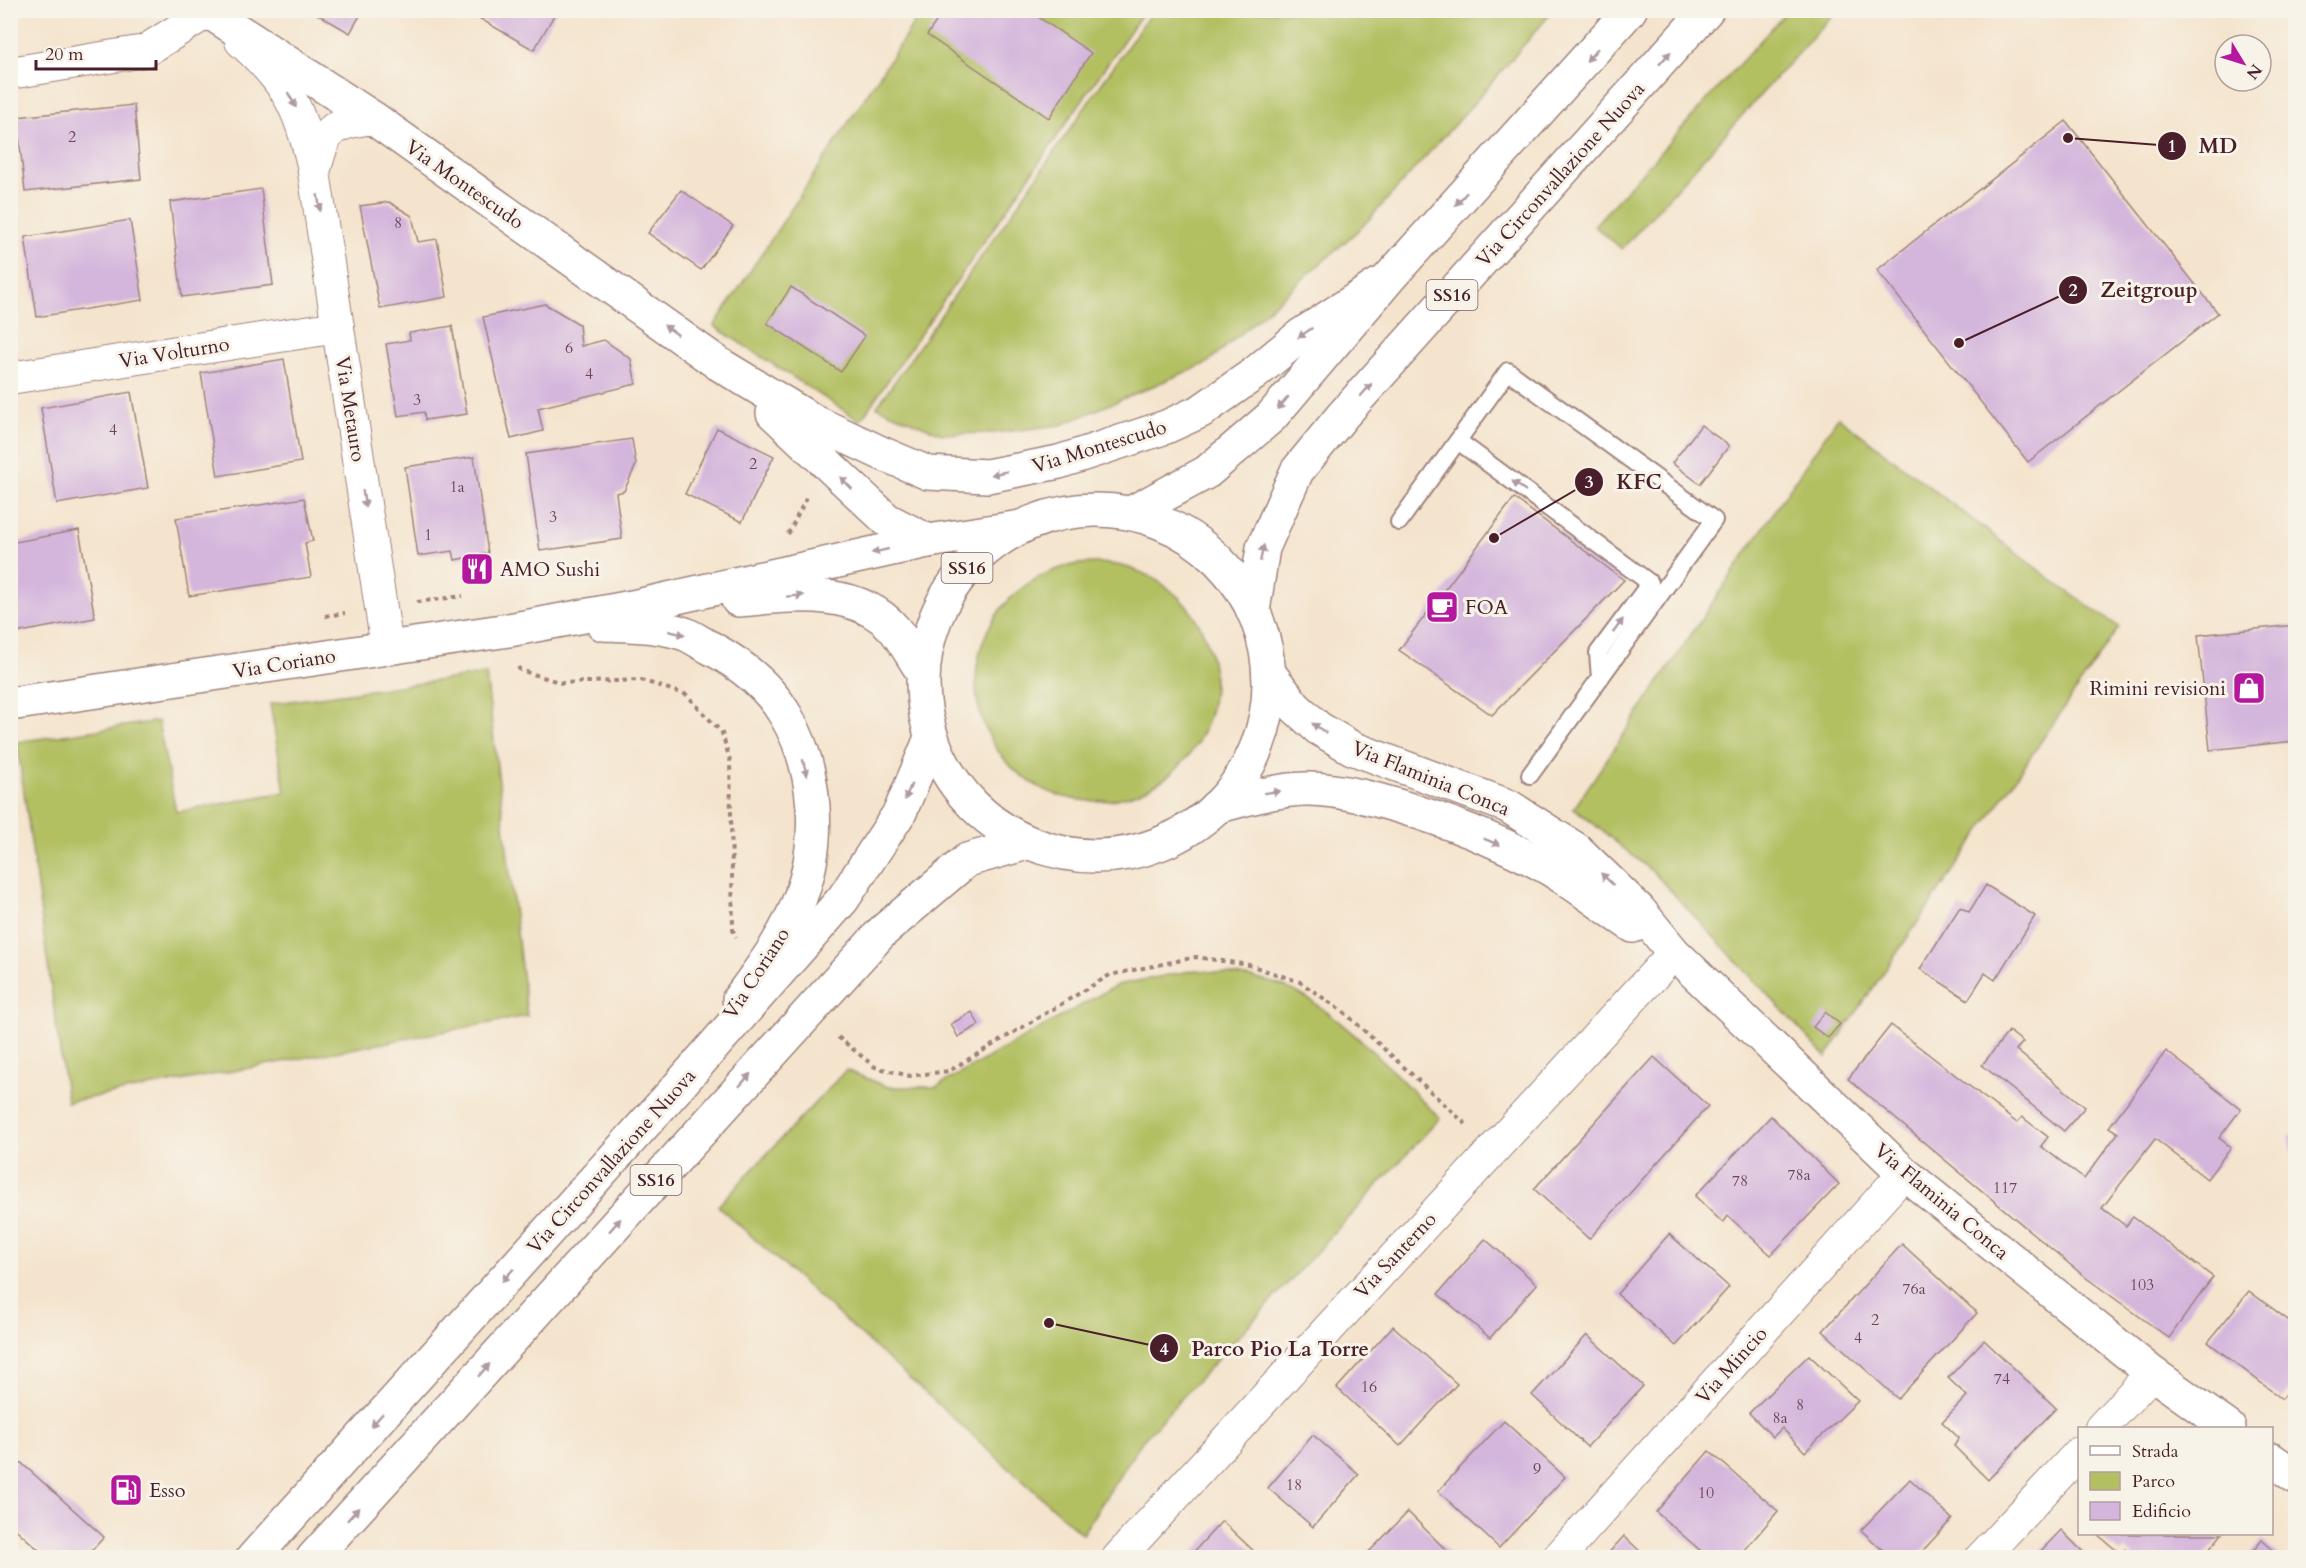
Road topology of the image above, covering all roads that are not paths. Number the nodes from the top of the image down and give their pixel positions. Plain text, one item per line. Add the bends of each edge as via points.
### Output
1 (1630, 10) edge
2 (1707, 10) edge
3 (208, 11) edge
4 (10, 73) edge
5 (373, 118) junction
6 (315, 172) junction
7 (1389, 278) junction
8 (338, 327) junction
9 (719, 364) junction
10 (10, 378) edge
11 (1458, 441) junction
12 (1131, 513) junction
13 (1399, 522) dead end
14 (1021, 527) junction
15 (928, 541) junction
16 (632, 607) junction
17 (1253, 611) junction
18 (557, 620) junction
19 (387, 647) junction
20 (922, 672) junction
21 (1269, 673) junction
22 (1600, 678) junction
23 (10, 704) edge
24 (931, 738) junction
25 (1530, 775) dead end
26 (1216, 807) junction
27 (1027, 843) junction
28 (1674, 953) junction
29 (676, 1089) junction
30 (1904, 1173) junction
31 (2152, 1373) junction
32 (2102, 1427) edge
33 (2228, 1427) edge
34 (2078, 1453) edge
35 (2273, 1461) edge
36 (2295, 1477) edge
37 (252, 1557) edge
38 (313, 1557) edge
39 (1118, 1557) edge
40 (1558, 1557) edge
41 (1981, 1557) edge

1 -> 7 main road, SS16
17 -> 2 main road, Via Circonvallazione Nuova / SS16 via 1263,548 1298,471 1351,406
3 - 4 street via 145,51
3 - 5 main road, Via Montescudo
3 -> 6 street, Via Metauro via 261,59 292,99
5 - 6 street, Via Metauro via 341,122 324,138
9 -> 5 main road, Via Montescudo
6 -> 8 street, Via Metauro
7 -> 9 main road, Via Montescudo via 1301,335 1201,411 1166,427 1059,462 987,476 928,472 880,453 815,422
7 -> 12 main road, SS16 via 1271,417 1207,472
8 - 10 street, Via Volturno
8 -> 19 street, Via Metauro
15 -> 9 main road, Via Montescudo via 887,520 862,499
11 - 13 lane
22 -> 11 lane via 1598,653 1650,583
11 - 22 lane via 1508,372 1714,520
12 - 14 main road, Via Circonvallazione Nuova / SS16 via 1094,510 1056,514
12 - 17 main road, Via Circonvallazione Nuova / SS16 via 1191,538 1216,558 1237,582
14 - 15 main road, Via Coriano
14 - 20 main road, Via Circonvallazione Nuova / SS16 via 990,546 942,602 929,636
15 -> 16 main road, Via Coriano
16 - 18 main road, Via Coriano
16 -> 20 main road, Via Coriano via 814,595 865,607 894,628
17 - 21 main road, Via Circonvallazione Nuova / SS16 via 1264,641
18 - 19 main road, Via Coriano
18 -> 29 main road, Via Coriano via 640,625 685,634 733,660 764,687 786,716 810,784 813,847 801,897 781,941
19 - 23 main road, Via Coriano
20 - 24 main road, Via Circonvallazione Nuova / SS16
21 - 26 main road, Via Circonvallazione Nuova / SS16 via 1267,711 1257,746 1240,779
28 -> 21 main road, Via Flaminia Conca via 1639,910 1577,850 1508,806 1352,748 1302,714
22 - 25 lane
24 - 27 main road, Via Circonvallazione Nuova / SS16 via 946,771 968,800 995,824
24 -> 29 main road, Via Circonvallazione Nuova / SS16 via 900,812 843,899
26 - 27 main road, Via Circonvallazione Nuova / SS16 via 1190,828 1159,844 1126,853 1093,856
26 -> 28 main road, Via Flaminia Conca via 1264,793 1306,789 1354,794 1438,820 1557,873
38 -> 27 main road, SS16 via 882,932 966,860
28 - 30 main road, Via Flaminia Conca
28 - 39 street, Via Santerno
29 -> 37 main road, Via Circonvallazione Nuova / SS16
30 - 31 main road, Via Flaminia Conca
30 - 40 street, Via Mincio
31 - 32 street
31 - 33 main road, Via Flaminia Conca
34 - 41 street
35 - 36 main road

